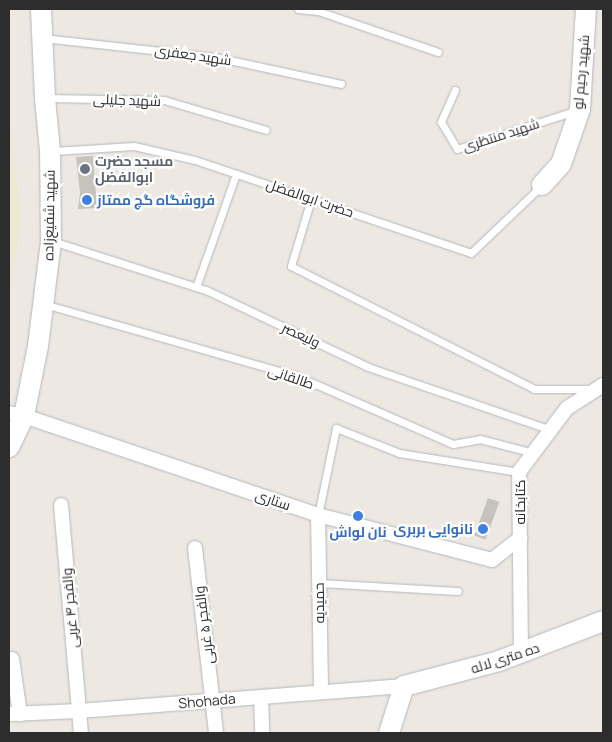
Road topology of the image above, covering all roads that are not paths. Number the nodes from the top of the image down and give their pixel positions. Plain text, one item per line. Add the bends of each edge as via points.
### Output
1 (41, 9) edge
2 (298, 9) edge
3 (583, 9) edge
4 (42, 38) junction
5 (438, 52) dead end
6 (341, 84) dead end
7 (455, 90) dead end
8 (45, 98) junction
9 (580, 109) junction
10 (266, 130) dead end
11 (50, 151) junction
12 (236, 174) junction
13 (542, 186) joint
14 (311, 199) junction
15 (51, 241) junction
16 (196, 287) junction
17 (43, 304) junction
18 (600, 387) edge
19 (16, 414) edge
20 (551, 430) junction
21 (9, 447) edge
22 (534, 453) junction
23 (519, 472) junction
24 (61, 505) dead end
25 (318, 515) junction
26 (520, 538) junction
27 (195, 548) dead end
28 (319, 583) junction
29 (458, 591) dead end
30 (603, 621) edge
31 (521, 653) junction
32 (12, 659) dead end
33 (404, 686) junction
34 (321, 691) junction
35 (261, 697) junction
36 (213, 701) junction
37 (80, 711) junction
38 (14, 714) edge
39 (81, 733) edge
40 (216, 733) edge
41 (262, 733) edge
42 (389, 733) edge

1 - 4 main road, شهید شفیع‌زاده
2 - 5 lane via 318,11
3 - 9 main road, شهید رحیم لو
4 - 6 lane, شهید جعفری via 215,57
4 - 8 main road, شهید شفیع‌زاده
7 - 9 lane, شهید منتظری via 441,122 457,149
8 - 10 lane, شهید جلیلی via 164,100
8 - 11 main road, شهید شفیع‌زاده
9 - 13 main road, شهید رحیم لو via 561,164
11 - 12 lane, حضرت ابوالفضل via 134,146 195,160
11 - 15 main road, شهید شفیع‌زاده
12 - 14 lane, حضرت ابوالفضل
12 - 16 lane
13 - 14 lane, حضرت ابوالفضل via 471,253
14 - 18 lane via 291,266 534,389
15 - 16 lane, ولیعصر
15 - 17 main road, شهید شفیع‌زاده
16 - 20 lane, ولیعصر via 368,367
17 - 19 main road, شهید شفیع‌زاده via 38,346
17 - 22 lane, طالقانی via 297,376 453,444 480,438
18 - 20 street, کتابخانه via 567,408
19 - 21 main road, شهید شفیع‌زاده
19 - 25 street, ستاری
20 - 22 street, کتابخانه
22 - 23 street, کتابخانه
23 - 25 lane via 399,453 336,428
23 - 26 street, کتابخانه
24 - 37 street, والفجر ۴ غربی
25 - 26 street, ستاری via 492,560
25 - 28 street, حمیدیه
26 - 31 street, کتابخانه
27 - 36 street, والفجر ۵ غربی
28 - 29 lane
28 - 34 street, حمیدیه
30 - 31 main road, ده متری لاله
31 - 33 main road, ده متری لاله
32 - 38 street
33 - 34 street, Shohada
33 - 42 main road
34 - 35 street, Shohada
35 - 36 street, Shohada
35 - 41 street
36 - 37 street, Shohada
36 - 40 street, والفجر ۵ غربی
37 - 38 street, Shohada
37 - 39 street, والفجر ۴ غربی

